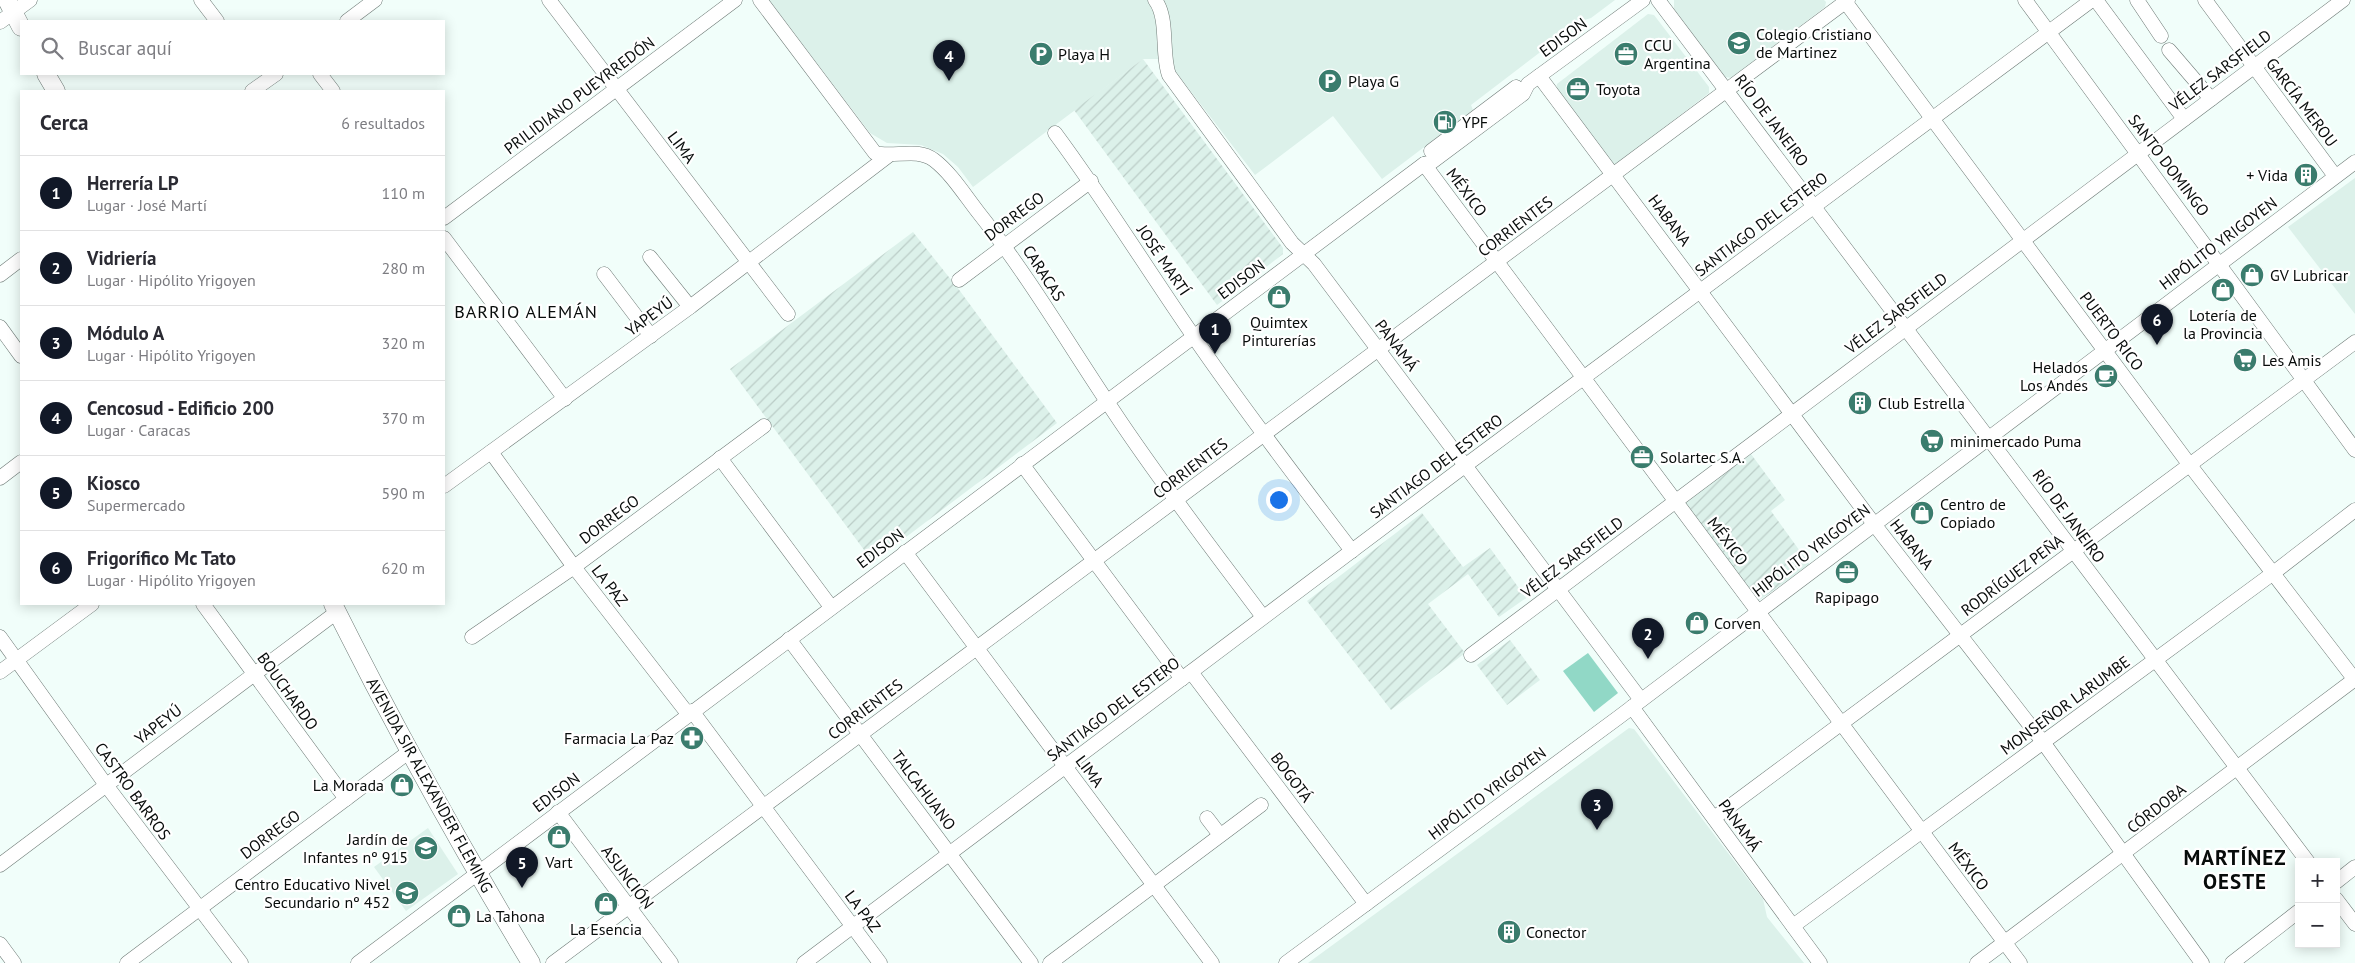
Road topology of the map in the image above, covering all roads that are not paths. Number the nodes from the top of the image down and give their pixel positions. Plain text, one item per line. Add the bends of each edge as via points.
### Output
1 (30, 0) edge
2 (201, 0) edge
3 (375, 0) edge
4 (549, 0) edge
5 (735, 0) edge
6 (760, 0) edge
7 (1155, 0) edge
8 (1643, 0) edge
9 (1658, 0) edge
10 (2024, 0) edge
11 (2092, 0) edge
12 (2096, 0) edge
13 (2137, 0) edge
14 (2205, 0) edge
15 (2343, 0) edge
16 (1845, 1) edge
17 (10, 15) edge
18 (216, 20) edge
19 (348, 20) edge
20 (2048, 32) junction
21 (2161, 36) dead end
22 (2169, 50) dead end
23 (2254, 66) junction
24 (47, 75) edge
25 (321, 75) edge
26 (260, 78) edge
27 (1534, 80) junction
28 (616, 89) junction
29 (55, 90) edge
30 (253, 90) edge
31 (332, 90) edge
32 (1727, 90) junction
33 (2211, 99) junction
34 (1932, 119) junction
35 (2184, 119) junction
36 (1055, 133) dead end
37 (2138, 153) junction
38 (888, 156) junction
39 (2355, 162) edge
40 (1424, 164) junction
41 (1614, 175) junction
42 (2335, 176) junction
43 (1091, 181) junction
44 (1815, 206) junction
45 (445, 217) edge
46 (445, 239) edge
47 (2023, 240) junction
48 (1004, 244) junction
49 (1304, 254) junction
50 (650, 257) dead end
51 (20, 260) edge
52 (748, 262) junction
53 (1497, 262) junction
54 (2220, 263) junction
55 (604, 274) dead end
56 (0, 275) edge
57 (959, 280) dead end
58 (1700, 291) junction
59 (690, 307) junction
60 (788, 314) dead end
61 (0, 328) edge
62 (1906, 328) junction
63 (651, 336) junction
64 (1194, 336) junction
65 (2355, 342) edge
66 (1379, 350) junction
67 (2105, 350) junction
68 (20, 355) edge
69 (1584, 378) junction
70 (2303, 380) junction
71 (565, 399) junction
72 (1107, 402) junction
73 (1792, 413) junction
74 (764, 426) dead end
75 (1264, 435) junction
76 (1989, 438) junction
77 (2355, 450) edge
78 (491, 452) junction
79 (720, 458) junction
80 (20, 463) edge
81 (1022, 464) junction
82 (2189, 464) junction
83 (1466, 465) junction
84 (0, 478) edge
85 (445, 485) edge
86 (1176, 500) junction
87 (1676, 501) junction
88 (2355, 510) edge
89 (1874, 524) junction
90 (1352, 551) junction
91 (2073, 551) junction
92 (905, 552) junction
93 (1094, 561) junction
94 (574, 567) junction
95 (2272, 574) junction
96 (1559, 588) junction
97 (91, 605) edge
98 (204, 605) edge
99 (831, 607) junction
100 (335, 608) edge
101 (1759, 611) junction
102 (1263, 618) junction
103 (1961, 634) junction
104 (0, 636) edge
105 (472, 637) dead end
106 (789, 639) junction
107 (977, 648) junction
108 (1471, 654) dead end
109 (17, 659) junction
110 (2156, 660) junction
111 (0, 672) edge
112 (254, 674) junction
113 (1187, 675) junction
114 (2355, 679) edge
115 (1637, 704) junction
116 (690, 713) junction
117 (1841, 724) junction
118 (861, 735) junction
119 (2043, 742) junction
120 (410, 751) junction
121 (1065, 767) junction
122 (2237, 767) junction
123 (106, 785) junction
124 (346, 799) junction
125 (1261, 804) dead end
126 (764, 807) junction
127 (558, 812) junction
128 (1208, 818) dead end
129 (1714, 818) junction
130 (1922, 832) junction
131 (1220, 835) junction
132 (950, 854) junction
133 (2122, 855) junction
134 (2305, 858) edge
135 (0, 865) edge
136 (2355, 867) edge
137 (478, 874) junction
138 (2340, 879) edge
139 (1153, 886) junction
140 (2339, 903) edge
141 (1366, 904) junction
142 (629, 907) junction
143 (199, 909) junction
144 (2295, 914) edge
145 (2355, 924) edge
146 (853, 926) junction
147 (1793, 926) junction
148 (2004, 942) junction
149 (0, 944) edge
150 (14, 963) edge
151 (127, 963) edge
152 (242, 963) edge
153 (358, 963) edge
154 (531, 963) edge
155 (554, 963) edge
156 (671, 963) edge
157 (804, 963) edge
158 (880, 963) edge
159 (1031, 963) edge
160 (1050, 963) edge
161 (1212, 963) edge
162 (1286, 963) edge
163 (1820, 963) edge
164 (1977, 963) edge
165 (2020, 963) edge
166 (2202, 963) edge
167 (2232, 963) edge

1 - 17 street
2 - 18 street
3 - 19 street
4 - 28 street, LIMA
5 - 28 street, PRILIDIANO PUEYRREDÓN
6 - 38 street via 875,153
7 - 49 street, PANAMÁ via 1162,23 1169,75 1292,243
8 - 27 street, EDISON
9 - 32 street, RÍO DE JANEIRO
10 - 20 street, SANTO DOMINGO
11 - 20 street, SANTIAGO DEL ESTERO
12 - 35 street
13 - 21 street
14 - 23 street, GARCÍA MEROU
15 - 23 street, VÉLEZ SARSFIELD
16 - 32 street, CORRIENTES
16 - 34 street, PUERTO RICO
20 - 34 street, SANTIAGO DEL ESTERO
20 - 37 street, SANTO DOMINGO
22 - 33 street
23 - 33 street, VÉLEZ SARSFIELD
23 - 42 street, GARCÍA MEROU
24 - 29 main road
25 - 31 street
26 - 30 street
27 - 40 street, EDISON via 1519,85 1470,121 1426,155
27 - 41 street, HABANA
28 - 45 street, PRILIDIANO PUEYRREDÓN
28 - 52 street, LIMA
32 - 41 street, CORRIENTES
32 - 44 street, RÍO DE JANEIRO
33 - 35 street, VÉLEZ SARSFIELD
34 - 44 street, SANTIAGO DEL ESTERO
34 - 47 street, PUERTO RICO
35 - 37 street, VÉLEZ SARSFIELD
36 - 43 street, JOSÉ MARTÍ
37 - 47 street, VÉLEZ SARSFIELD
37 - 54 street, SANTO DOMINGO
38 - 48 street, CARACAS via 910,152 932,158
38 - 52 street, YAPEYÚ
39 - 42 street, HIPÓLITO YRIGOYEN
40 - 49 street, EDISON
40 - 53 street, MÉXICO
41 - 53 street, CORRIENTES
41 - 58 street, HABANA
42 - 54 street, HIPÓLITO YRIGOYEN
43 - 48 street, DORREGO
43 - 64 street, JOSÉ MARTÍ
44 - 58 street, SANTIAGO DEL ESTERO
44 - 62 street, RÍO DE JANEIRO
46 - 71 street
47 - 62 street, VÉLEZ SARSFIELD
47 - 67 street, PUERTO RICO
48 - 57 street, DORREGO
48 - 72 street, CARACAS
49 - 64 street, EDISON
49 - 66 street, PANAMÁ
50 - 59 street
51 - 56 street
52 - 59 street, YAPEYÚ
52 - 60 street, LIMA
53 - 66 street, CORRIENTES
53 - 69 street, MÉXICO
54 - 67 street, HIPÓLITO YRIGOYEN
54 - 70 street, SANTO DOMINGO
55 - 63 street
58 - 69 street, SANTIAGO DEL ESTERO
58 - 73 street, HABANA
59 - 63 street, YAPEYÚ
61 - 68 street
62 - 73 street, VÉLEZ SARSFIELD
62 - 76 street, RÍO DE JANEIRO
63 - 71 street, YAPEYÚ
64 - 72 street, EDISON
64 - 75 street, JOSÉ MARTÍ
65 - 70 street, RODRÍGUEZ PEÑA
66 - 75 street, CORRIENTES
66 - 83 street, PANAMÁ
67 - 76 street, HIPÓLITO YRIGOYEN
67 - 82 street, PUERTO RICO
69 - 83 street, SANTIAGO DEL ESTERO
69 - 87 street, MÉXICO
70 - 77 street, SANTO DOMINGO
70 - 82 street, RODRÍGUEZ PEÑA
71 - 78 street, YAPEYÚ
72 - 81 street, EDISON
72 - 86 street, CARACAS
73 - 87 street, VÉLEZ SARSFIELD
73 - 89 street, HABANA
74 - 79 street, DORREGO
75 - 86 street, CORRIENTES
75 - 90 street, JOSÉ MARTÍ
76 - 89 street, HIPÓLITO YRIGOYEN
76 - 91 street, RÍO DE JANEIRO
78 - 85 street, YAPEYÚ
78 - 94 street, LA PAZ
79 - 94 street, DORREGO
79 - 99 street
80 - 84 street
81 - 92 street, EDISON
81 - 93 street, BOGOTÁ
82 - 91 street, RODRÍGUEZ PEÑA
82 - 95 street, PUERTO RICO
83 - 90 street, SANTIAGO DEL ESTERO
83 - 96 street, PANAMÁ
86 - 93 street, CORRIENTES
86 - 102 street, CARACAS
87 - 96 street, VÉLEZ SARSFIELD
87 - 101 street, MÉXICO
88 - 95 street, MONSEÑOR LARUMBE
89 - 101 street, HIPÓLITO YRIGOYEN
89 - 103 street, HABANA
90 - 102 street, SANTIAGO DEL ESTERO
91 - 103 street, RODRÍGUEZ PEÑA
91 - 110 street, RÍO DE JANEIRO
92 - 99 street, EDISON
92 - 107 street, LIMA
93 - 107 street, CORRIENTES
93 - 113 street, BOGOTÁ
94 - 105 street, DORREGO
94 - 116 street, LA PAZ
95 - 110 street, MONSEÑOR LARUMBE
95 - 114 street, PUERTO RICO
96 - 108 street, VÉLEZ SARSFIELD
96 - 115 street, PANAMÁ
97 - 109 street
98 - 112 street, BOUCHARDO
99 - 106 street, EDISON
100 - 112 street, YAPEYÚ
100 - 120 main road, AVENIDA SIR ALEXANDER FLEMING
101 - 115 street, HIPÓLITO YRIGOYEN
101 - 117 street, MÉXICO
102 - 113 street, SANTIAGO DEL ESTERO
103 - 117 street, RODRÍGUEZ PEÑA
103 - 119 street, HABANA
104 - 109 street, CASTRO BARROS
106 - 116 street, EDISON
106 - 118 street, TALCAHUANO
107 - 118 street, CORRIENTES
107 - 121 street, LIMA
109 - 111 street
109 - 123 street, CASTRO BARROS
110 - 119 street, MONSEÑOR LARUMBE
110 - 122 street, RÍO DE JANEIRO
112 - 123 street, YAPEYÚ
112 - 124 street, BOUCHARDO
113 - 121 street, SANTIAGO DEL ESTERO
113 - 141 street, BOGOTÁ
114 - 122 street, CÓRDOBA
115 - 129 street, PANAMÁ
115 - 141 street, HIPÓLITO YRIGOYEN
116 - 126 street, LA PAZ
116 - 127 street, EDISON
117 - 129 street, RODRÍGUEZ PEÑA
117 - 130 street, MÉXICO
118 - 126 street, CORRIENTES
118 - 132 street, TALCAHUANO
119 - 130 street, MONSEÑOR LARUMBE
119 - 133 street, HABANA
120 - 124 street, DORREGO
120 - 137 main road, AVENIDA SIR ALEXANDER FLEMING
121 - 132 street, SANTIAGO DEL ESTERO
121 - 139 street, LIMA
122 - 133 street, CÓRDOBA
122 - 134 street, RÍO DE JANEIRO
123 - 135 street, YAPEYÚ
123 - 143 street, CASTRO BARROS
124 - 143 street, DORREGO
125 - 131 street
126 - 142 street, CORRIENTES
126 - 146 street, LA PAZ
127 - 137 street, EDISON
127 - 142 street, ASUNCIÓN
128 - 131 street
129 - 147 street, PANAMÁ
130 - 147 street, MONSEÑOR LARUMBE
130 - 148 street, MÉXICO
131 - 139 street
132 - 146 street, SANTIAGO DEL ESTERO
132 - 159 street, TALCAHUANO
133 - 148 street, CÓRDOBA
133 - 166 street, HABANA
136 - 138 street
137 - 153 street, EDISON
137 - 154 main road, AVENIDA SIR ALEXANDER FLEMING
139 - 160 street
139 - 161 street, LIMA
140 - 145 street
141 - 162 street, HIPÓLITO YRIGOYEN
142 - 155 street, CORRIENTES
142 - 156 street, ASUNCIÓN
143 - 151 street, DORREGO
143 - 152 street, CASTRO BARROS
144 - 167 street
146 - 157 street, SANTIAGO DEL ESTERO
146 - 158 street, LA PAZ
147 - 163 street, PANAMÁ
148 - 164 street, CÓRDOBA
148 - 165 street, MÉXICO
149 - 150 street

